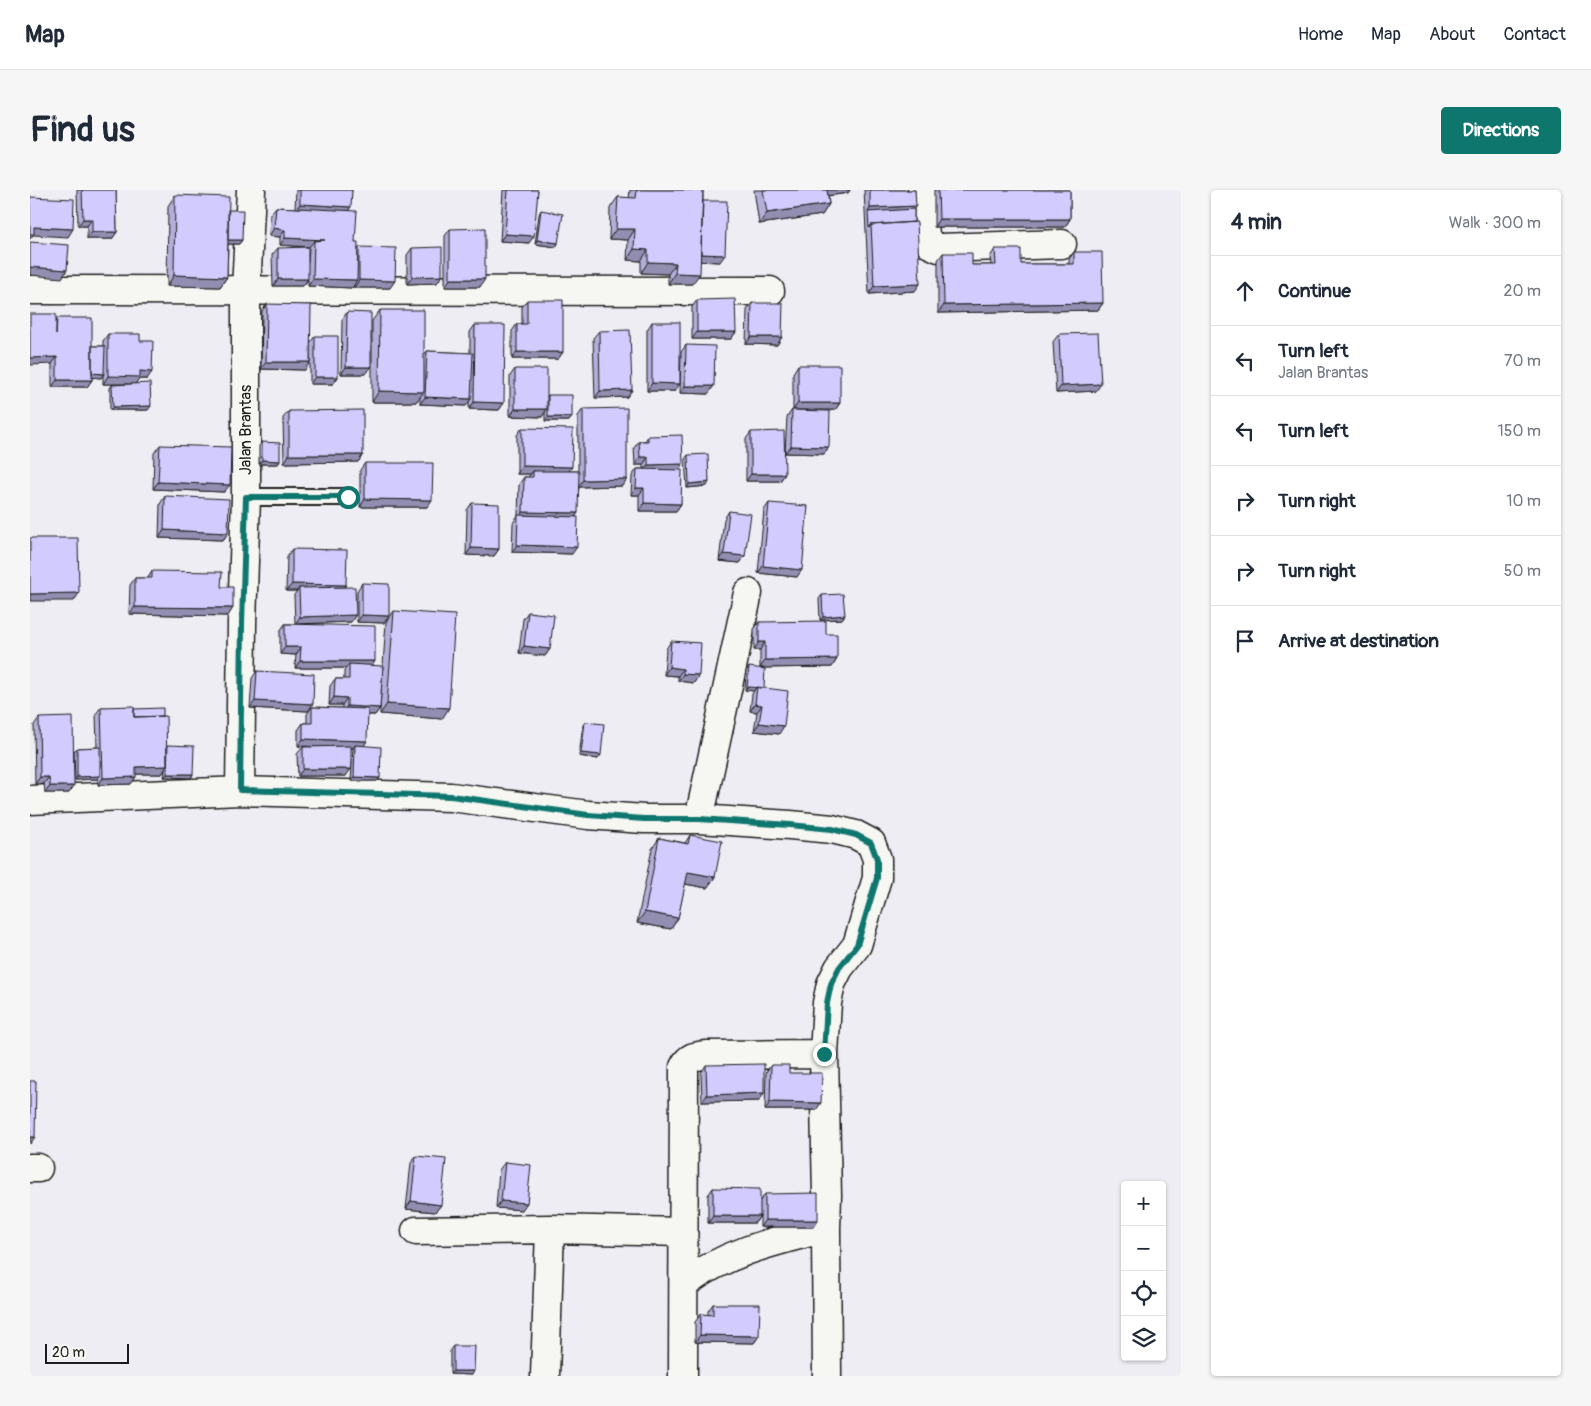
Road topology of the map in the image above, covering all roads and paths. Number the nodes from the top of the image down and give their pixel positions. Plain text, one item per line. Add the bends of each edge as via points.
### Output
1 (251, 190) edge
2 (922, 190) edge
3 (1062, 244) dead end
4 (30, 290) edge
5 (246, 290) junction
6 (770, 291) dead end
7 (246, 497) junction
8 (348, 497) dead end
9 (748, 592) dead end
10 (240, 790) junction
11 (30, 800) edge
12 (699, 819) junction
13 (824, 1054) junction
14 (826, 1228) junction
15 (550, 1229) junction
16 (416, 1231) dead end
17 (683, 1232) junction
18 (684, 1284) junction
19 (545, 1376) edge
20 (683, 1376) edge
21 (827, 1376) edge

1 - 5 street, Jalan Brantas
2 - 3 street via 925,236 930,244 939,248
4 - 5 street
5 - 6 street
5 - 7 street, Jalan Brantas
7 - 8 lane
7 - 10 street, Jalan Brantas
9 - 12 street
10 - 11 street
10 - 12 street via 451,796 588,815
12 - 13 street via 832,829 871,843 877,859 877,878 857,945 831,984
13 - 14 street
13 - 17 street via 707,1055 694,1056 687,1061 683,1076
14 - 18 street via 736,1254
14 - 21 street
15 - 16 street
15 - 17 street
15 - 19 street
17 - 18 street
18 - 20 street

